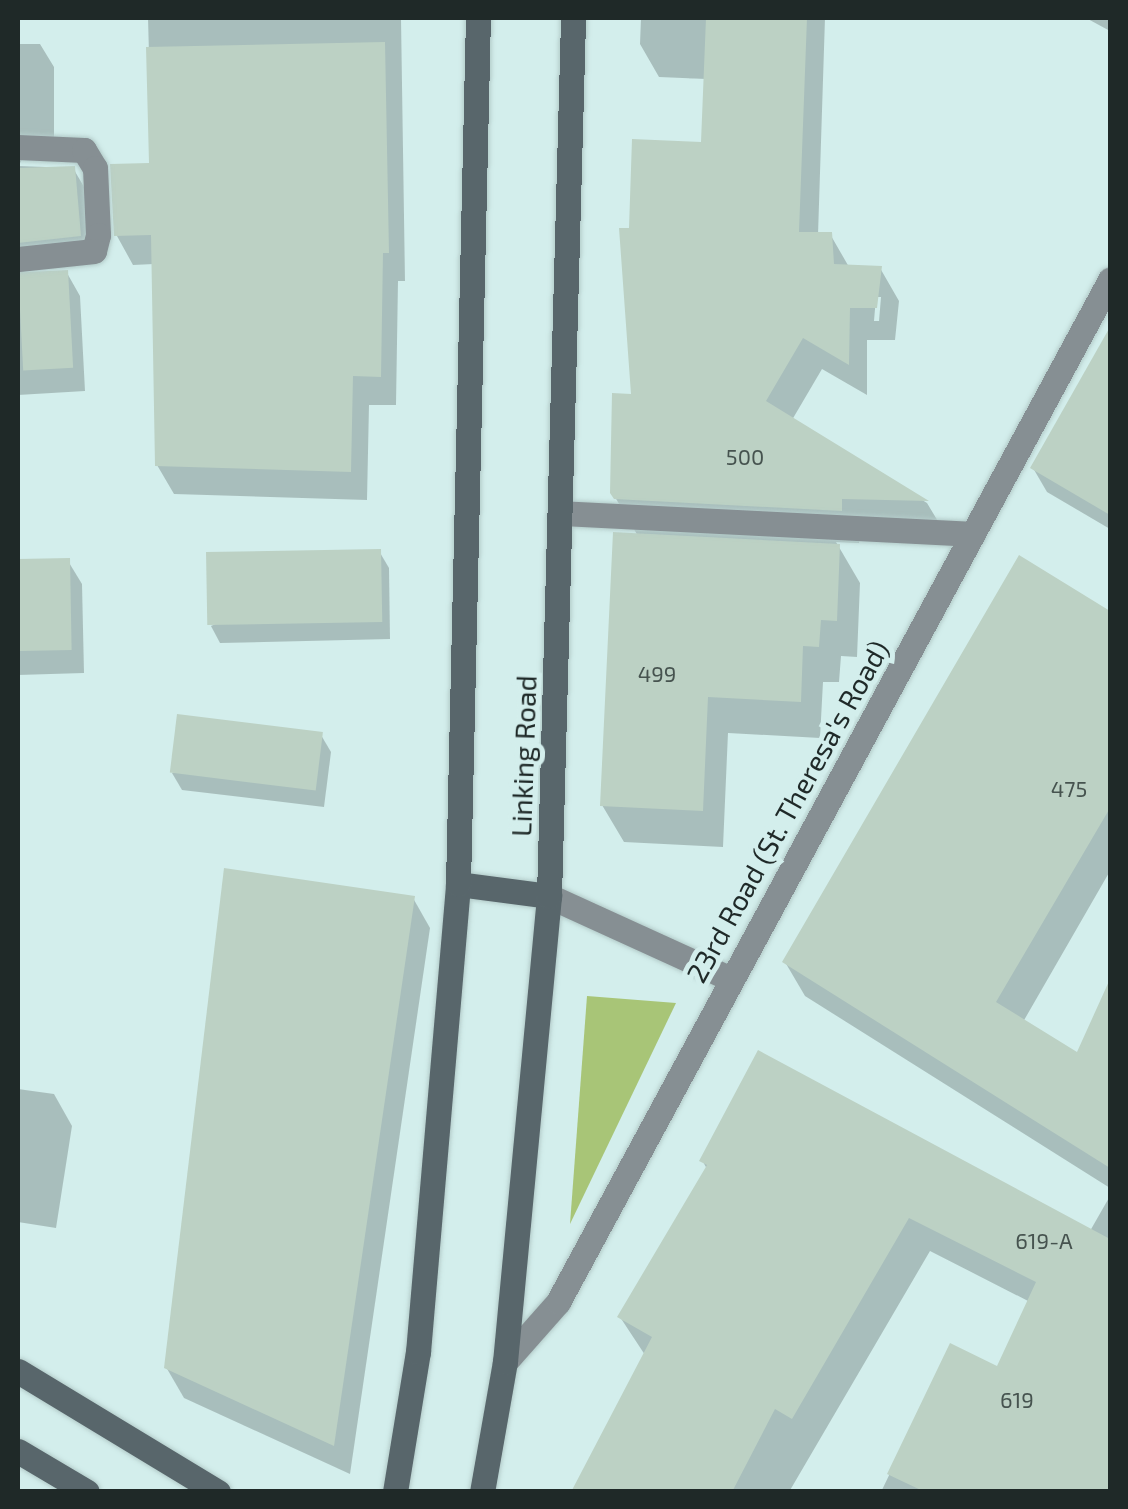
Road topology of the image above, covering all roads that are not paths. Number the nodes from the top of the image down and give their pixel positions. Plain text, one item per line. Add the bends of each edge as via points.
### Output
1 (478, 18) edge
2 (572, 18) edge
3 (18, 147) edge
4 (18, 259) edge
5 (1110, 280) edge
6 (560, 513) junction
7 (972, 534) junction
8 (458, 884) junction
9 (549, 896) junction
10 (730, 978) junction
11 (504, 1362) junction
12 (18, 1371) edge
13 (18, 1450) edge
14 (88, 1492) edge
15 (218, 1492) edge
16 (394, 1492) edge
17 (482, 1492) edge

1 - 8 main road
2 - 6 main road, Linking Road
3 - 4 street via 84,150 95,168 98,235 94,251
5 - 7 street, 23rd Road (St. Theresa's Road)
6 - 7 street
6 - 9 main road, Linking Road
7 - 10 street, 23rd Road (St. Theresa's Road)
8 - 9 main road
8 - 16 main road via 418,1352
9 - 10 street
9 - 11 main road, Linking Road
10 - 11 street, 23rd Road (St. Theresa's Road) via 558,1302
11 - 17 main road, Linking Road
12 - 15 main road
13 - 14 main road

